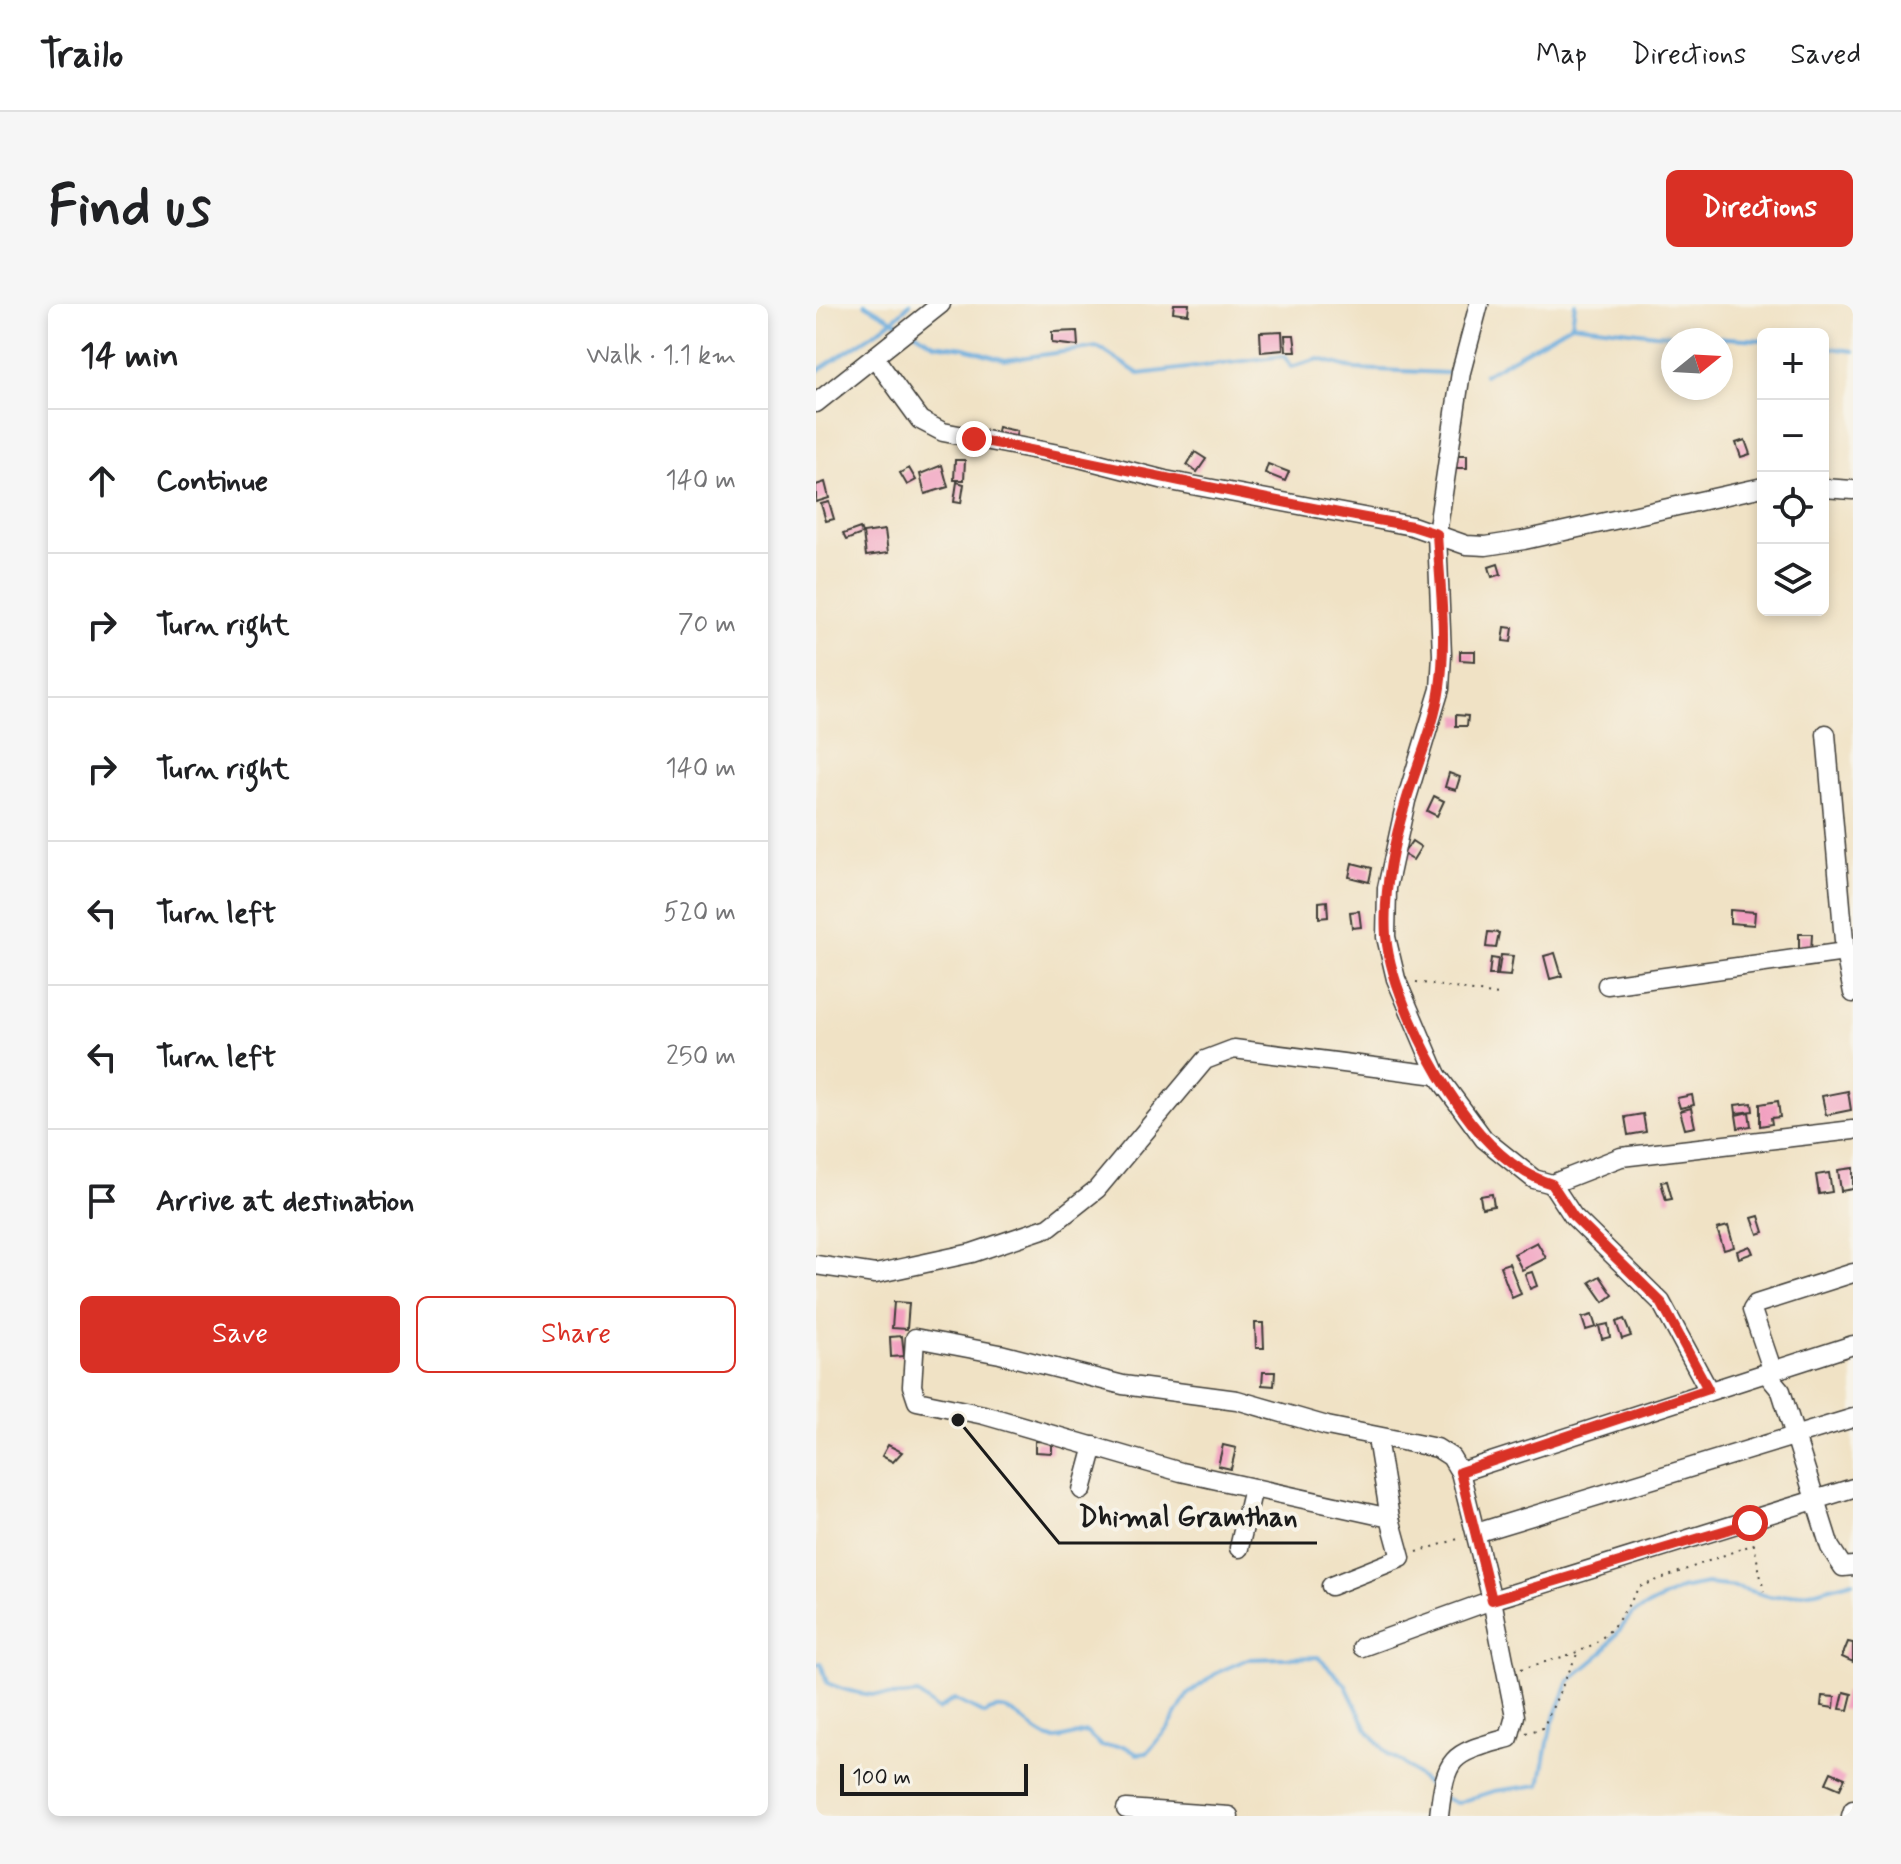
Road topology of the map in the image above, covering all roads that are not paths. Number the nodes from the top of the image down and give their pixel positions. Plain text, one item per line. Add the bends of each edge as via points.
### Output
1 (941, 304) edge
2 (1479, 304) edge
3 (875, 358) junction
4 (816, 403) edge
5 (1757, 488) edge
6 (1829, 488) edge
7 (1853, 490) edge
8 (1437, 534) junction
9 (1826, 734) dead end
10 (1845, 952) junction
11 (1607, 985) dead end
12 (1853, 993) edge
13 (1437, 1075) junction
14 (1853, 1130) edge
15 (1552, 1184) junction
16 (816, 1265) edge
17 (1853, 1273) edge
18 (1853, 1345) edge
19 (1769, 1371) junction
20 (1708, 1389) junction
21 (1853, 1418) edge
22 (1377, 1438) junction
23 (1794, 1438) junction
24 (1094, 1446) junction
25 (1460, 1472) junction
26 (1253, 1488) junction
27 (1853, 1488) edge
28 (1082, 1490) dead end
29 (1815, 1500) junction
30 (1390, 1518) junction
31 (1476, 1533) junction
32 (1239, 1548) dead end
33 (1853, 1566) edge
34 (1331, 1586) dead end
35 (1492, 1600) junction
36 (1362, 1647) dead end
37 (1126, 1809) dead end
38 (1853, 1810) edge
39 (1229, 1816) edge
40 (1439, 1816) edge
41 (1851, 1816) edge

1 - 3 street
2 - 8 street via 1461,372
3 - 4 street
3 - 8 street via 920,420 943,432
5 - 8 street via 1486,546
6 - 7 street
8 - 13 street via 1440,689 1406,801 1387,888 1386,937 1396,979
9 - 10 street
10 - 11 street
10 - 12 street
13 - 15 street via 1484,1139 1534,1179
13 - 16 street via 1234,1049 1205,1060 1097,1189 1049,1227 947,1260 875,1274
14 - 15 street via 1621,1157
15 - 20 street via 1573,1216 1661,1302
17 - 19 street via 1756,1304 1752,1310
18 - 19 street
19 - 20 street
19 - 23 street via 1781,1391
20 - 25 street
21 - 23 street
22 - 24 street via 1237,1400 1123,1385 915,1338 912,1386 917,1401
22 - 25 street via 1437,1448
22 - 30 street
23 - 29 street
23 - 31 street
24 - 26 street
24 - 28 street
25 - 31 street
26 - 30 street
26 - 32 street
27 - 29 street
29 - 33 street via 1830,1547 1843,1567
29 - 35 street
30 - 34 street via 1401,1558
31 - 35 street
35 - 36 street
35 - 40 street via 1515,1716 1509,1738 1458,1753 1440,1795
37 - 39 street
38 - 41 street

